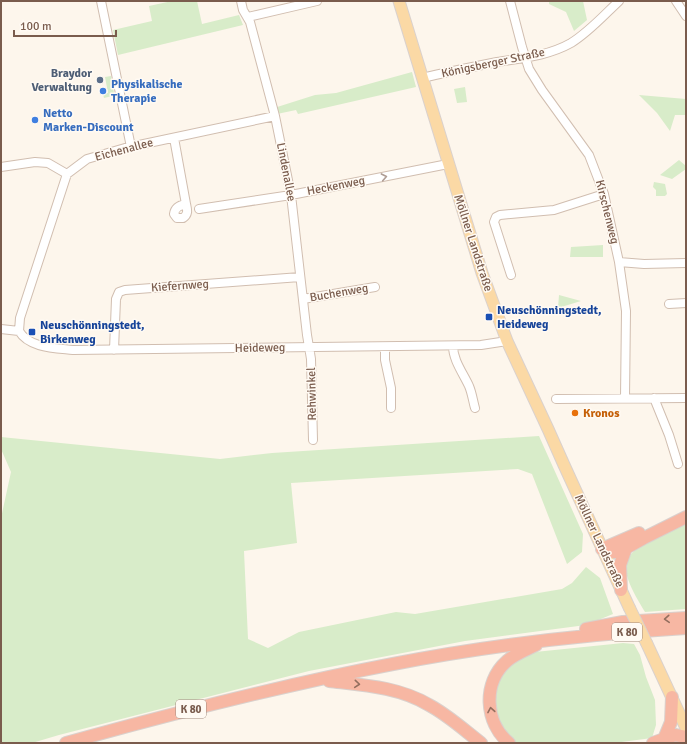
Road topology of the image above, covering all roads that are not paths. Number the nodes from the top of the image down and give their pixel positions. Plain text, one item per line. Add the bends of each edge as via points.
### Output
1 (101, 1) edge
2 (241, 1) edge
3 (317, 1) edge
4 (399, 1) edge
5 (510, 1) edge
6 (619, 1) edge
7 (676, 1) edge
8 (686, 16) edge
9 (248, 17) junction
10 (525, 58) junction
11 (422, 78) junction
12 (275, 116) junction
13 (174, 138) junction
14 (131, 147) junction
15 (448, 164) junction
16 (1, 168) edge
17 (67, 174) junction
18 (604, 194) junction
19 (291, 196) junction
20 (186, 204) dead end
21 (199, 209) dead end
22 (619, 262) junction
23 (686, 262) edge
24 (511, 275) dead end
25 (300, 277) junction
26 (375, 286) dead end
27 (303, 299) junction
28 (686, 303) edge
29 (669, 304) dead end
30 (1, 329) edge
31 (19, 331) junction
32 (507, 341) junction
33 (453, 346) junction
34 (385, 347) junction
35 (310, 348) junction
36 (114, 350) junction
37 (625, 398) junction
38 (654, 398) junction
39 (686, 398) edge
40 (556, 399) dead end
41 (390, 408) dead end
42 (475, 408) dead end
43 (313, 440) dead end
44 (678, 464) dead end
45 (686, 512) edge
46 (686, 517) edge
47 (602, 548) junction
48 (626, 548) junction
49 (621, 590) junction
50 (686, 618) edge
51 (686, 628) edge
52 (568, 638) junction
53 (547, 641) junction
54 (318, 680) junction
55 (672, 697) junction
56 (686, 728) edge
57 (686, 737) edge
58 (658, 741) edge
59 (66, 743) edge
60 (481, 743) edge
61 (509, 743) edge

1 - 14 street
2 - 9 street, Lindenallee
3 - 9 street
4 - 11 main road, Möllner Landstraße
5 - 10 street, Kirschenweg
6 - 10 street, Königsberger Straße via 571,42 542,55
7 - 8 street
9 - 12 street, Lindenallee
10 - 11 street, Königsberger Straße
10 - 18 street, Kirschenweg via 542,90 589,155
11 - 15 main road, Möllner Landstraße
12 - 13 street, Eichenallee
12 - 19 street, Lindenallee
13 - 14 street, Eichenallee
13 - 20 street
14 - 17 street, Eichenallee via 87,160
19 -> 15 street, Heckenweg
15 - 32 main road, Möllner Landstraße via 482,273
16 - 17 street via 35,162 48,163
17 - 31 street via 20,318
18 - 22 street, Kirschenweg
18 - 24 street via 554,210 496,217 494,222
19 - 21 street, Heckenweg
19 - 25 street, Lindenallee
22 - 23 street
22 - 37 street, Kirschenweg via 626,311
25 - 27 street, Lindenallee
25 - 36 street, Kiefernweg via 118,292
26 - 27 street, Buchenweg
27 - 35 street, Lindenallee
28 - 29 street
30 - 31 street
31 - 36 street, Heideweg via 26,340 41,345 73,350
32 - 33 street, Heideweg
32 - 47 main road, Möllner Landstraße
33 - 34 street, Heideweg
33 - 42 street via 453,352 470,388
34 - 35 street, Heideweg
34 - 41 street via 391,388
35 - 36 street, Heideweg
35 - 43 street, Rehwinkel
37 - 38 street
37 - 40 street
38 - 39 street
38 - 44 street
45 - 47 highway
46 - 48 highway
47 - 48 highway via 611,552
47 - 49 main road, Möllner Landstraße
48 - 49 highway via 620,565
49 - 55 main road, Möllner Landstraße, bridge
50 -> 52 highway via 611,624 584,630
51 - 52 highway, K 80
52 - 53 highway, K 80
53 - 54 highway, K 80 via 419,659
61 -> 53 highway via 501,736 492,720 490,694 494,680 501,667 515,655
54 - 59 highway, K 80 via 183,711
54 -> 60 highway via 374,686 414,697 444,714
55 - 56 main road
55 - 58 highway via 671,722
57 - 58 highway via 675,735

